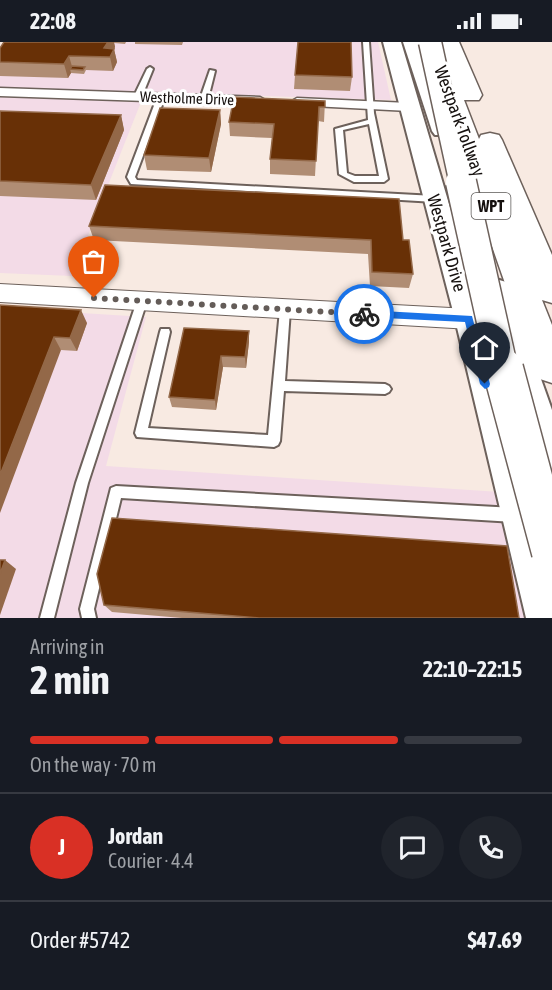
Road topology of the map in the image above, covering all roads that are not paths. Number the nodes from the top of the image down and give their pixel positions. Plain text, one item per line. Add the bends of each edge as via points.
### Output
1 (366, 42) edge
2 (392, 42) edge
3 (412, 42) edge
4 (430, 42) edge
5 (449, 42) edge
6 (150, 69) dead end
7 (212, 71) dead end
8 (0, 92) edge
9 (138, 96) junction
10 (161, 97) junction
11 (204, 99) junction
12 (369, 106) junction
13 (409, 108) junction
14 (371, 121) junction
15 (435, 199) junction
16 (552, 291) edge
17 (0, 293) edge
18 (142, 301) junction
19 (285, 310) junction
20 (469, 319) junction
21 (507, 321) junction
22 (165, 332) dead end
23 (552, 369) edge
24 (278, 386) junction
25 (385, 389) dead end
26 (552, 457) edge
27 (517, 515) junction
28 (552, 552) edge
29 (47, 618) edge
30 (89, 618) edge
31 (546, 618) edge

1 - 12 lane
2 - 13 main road, Westpark Drive
3 - 21 main road, Westpark Drive
4 - 23 highway, Westpark Tollway / WPT, bridge
4 - 28 highway, bridge via 499,356
5 - 16 highway, Westpark Tollway / WPT
6 - 9 lane
7 - 11 lane
8 - 9 street, Westholme Drive
9 - 10 street, Westholme Drive
10 - 11 street, Westholme Drive
10 - 15 lane via 130,177 134,182
11 - 12 street, Westholme Drive
12 - 13 street, Westholme Drive
12 - 14 lane
13 - 15 main road, Westpark Drive
14 - 14 lane via 384,179 354,179 343,174 339,129
15 - 20 main road, Westpark Drive
17 - 18 street
18 - 19 street
18 - 29 lane via 83,481
19 - 20 street
19 - 24 lane
20 - 21 street
20 - 27 main road, Westpark Drive
21 - 26 main road, Westpark Drive
22 - 24 lane via 141,433 274,441
24 - 25 lane
27 - 30 lane via 116,492 87,609
27 - 31 main road, Westpark Drive

